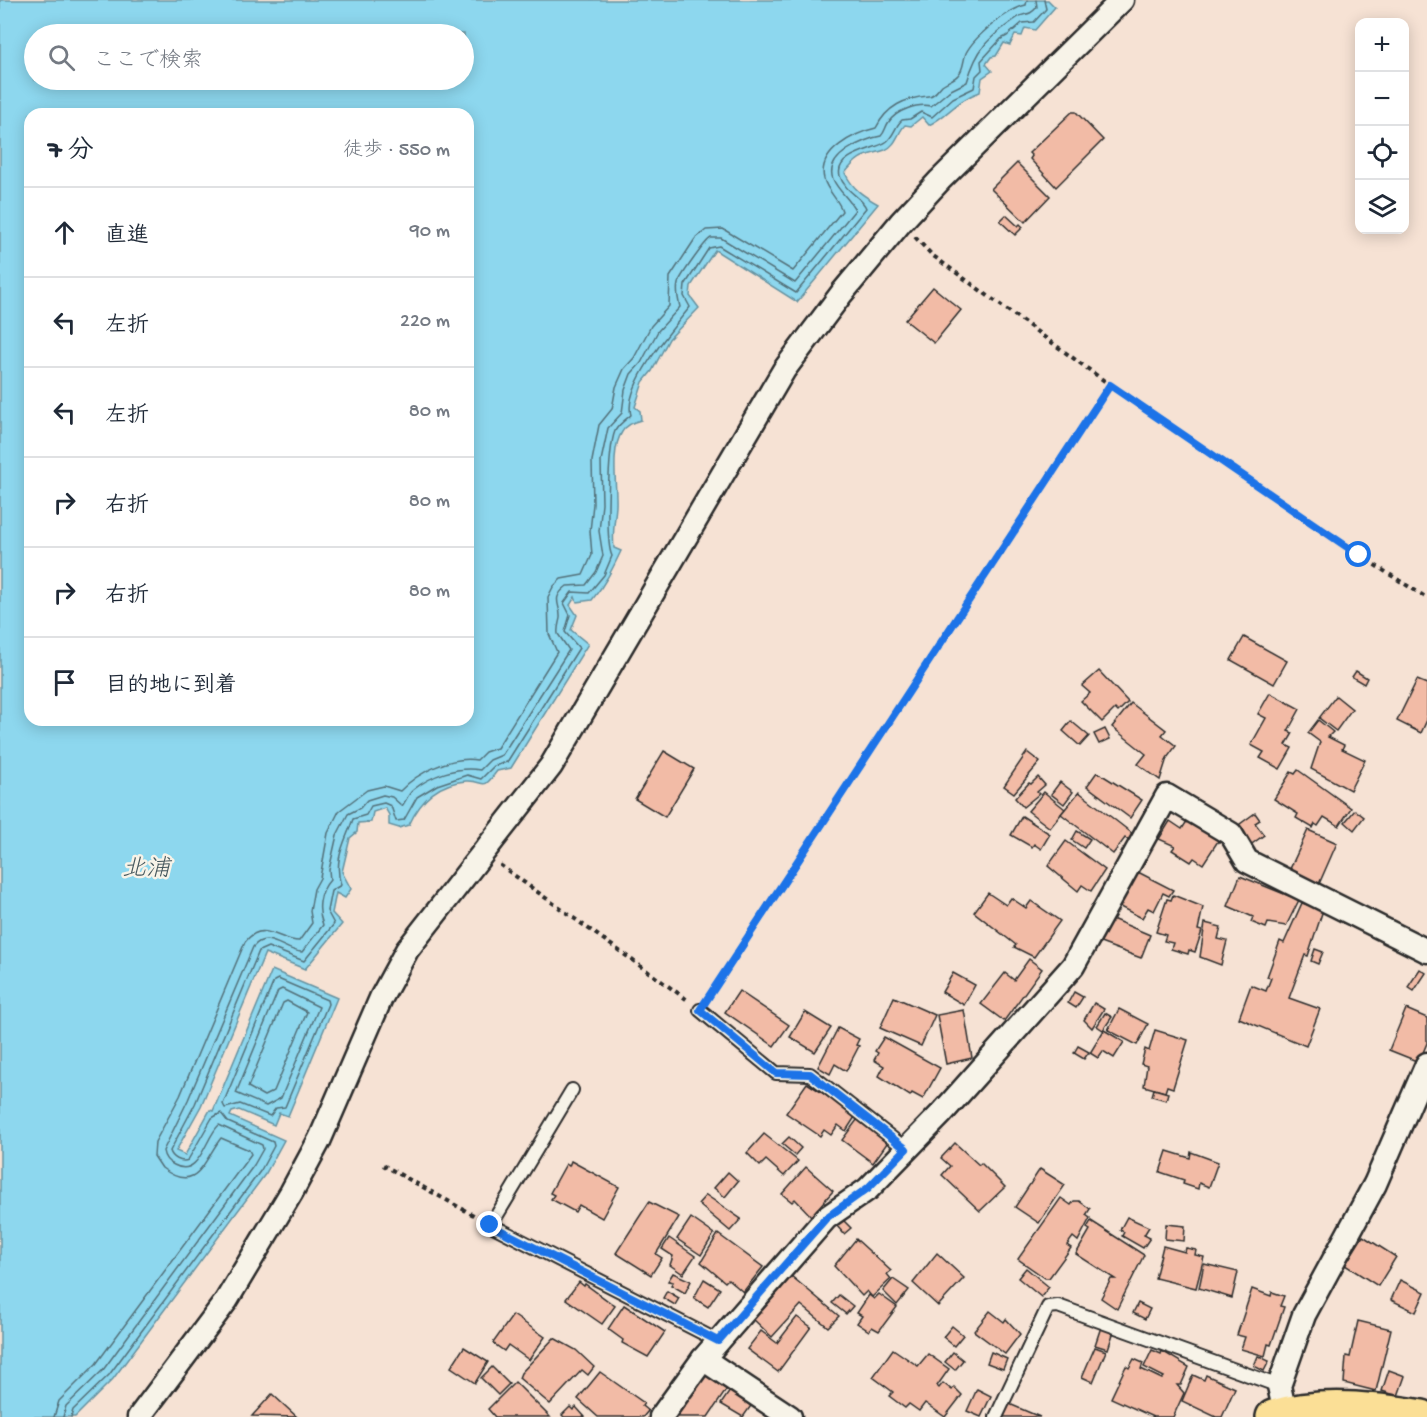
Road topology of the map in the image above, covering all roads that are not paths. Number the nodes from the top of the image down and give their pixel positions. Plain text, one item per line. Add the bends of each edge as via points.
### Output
1 (1122, 0) edge
2 (1427, 951) edge
3 (700, 1010) road end
4 (1427, 1064) edge
5 (572, 1090) dead end
6 (906, 1149) junction
7 (718, 1341) junction
8 (703, 1359) junction
9 (1279, 1406) edge
10 (139, 1417) edge
11 (661, 1417) edge
12 (790, 1417) edge
13 (996, 1417) edge
14 (1422, 1417) edge

1 - 10 street via 901,222 784,370 551,766 407,950 381,998 321,1139 291,1193 225,1300
2 - 6 street via 1246,861 1231,834 1167,796 1073,966
3 - 6 lane via 776,1073 810,1074
4 - 9 street via 1376,1184 1304,1315
5 - 7 lane via 490,1225
6 - 7 street via 868,1188 826,1218
7 - 8 street
8 - 11 street
8 - 12 street
9 - 13 lane via 1058,1306 1048,1307
9 - 14 main road via 1371,1410

